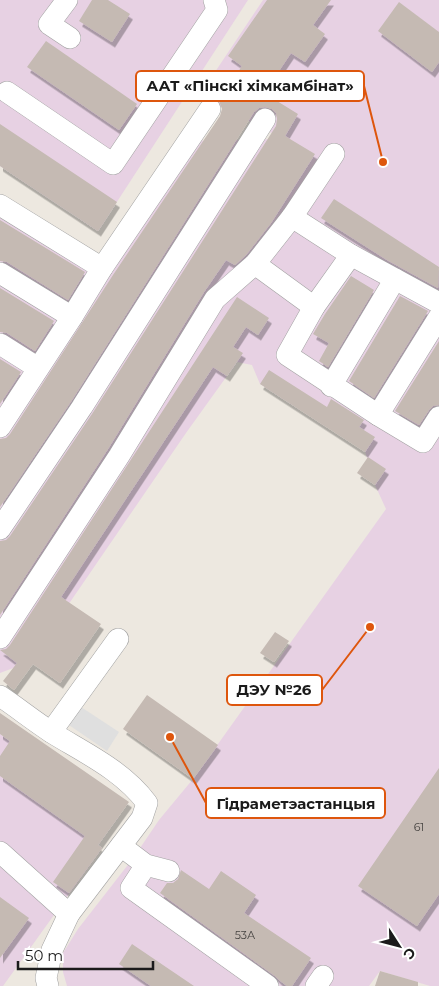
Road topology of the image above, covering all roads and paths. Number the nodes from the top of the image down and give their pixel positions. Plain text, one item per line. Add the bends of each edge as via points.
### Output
1 (67, 0) edge
2 (214, 0) edge
3 (70, 38) dead end
4 (7, 92) dead end
5 (210, 110) dead end
6 (265, 119) dead end
7 (334, 154) dead end
8 (0, 206) edge
9 (292, 217) junction
10 (351, 255) junction
11 (254, 264) junction
12 (102, 268) junction
13 (0, 273) edge
14 (395, 279) junction
15 (439, 303) edge
16 (314, 307) junction
17 (72, 317) junction
18 (439, 317) edge
19 (0, 344) edge
20 (38, 368) junction
21 (331, 386) junction
22 (378, 415) junction
23 (439, 416) edge
24 (2, 420) edge
25 (0, 529) edge
26 (0, 638) edge
27 (118, 639) dead end
28 (0, 696) edge
29 (51, 732) junction
30 (121, 846) junction
31 (0, 852) edge
32 (146, 865) junction
33 (170, 871) dead end
34 (69, 914) junction
35 (48, 986) edge
36 (268, 986) edge

1 - 3 lane via 49,24
2 - 4 lane via 217,10 114,164
5 - 12 lane
6 - 25 lane via 82,407
7 - 9 lane
8 - 12 lane
9 - 10 lane
9 - 11 lane
10 - 14 lane
10 - 16 lane
11 - 16 lane
11 - 26 lane via 215,299 119,456
12 - 17 lane
13 - 17 lane
14 - 15 lane
14 - 21 lane
16 - 21 lane via 287,355
17 - 20 lane
18 - 22 lane
19 - 20 lane
20 - 24 lane
21 - 22 lane
22 - 23 lane via 423,442
27 - 29 lane
28 - 29 lane
29 - 30 lane via 123,777 147,803 142,818
30 - 32 lane
30 - 34 lane
31 - 34 lane
32 - 33 lane
32 - 36 lane via 131,888
34 - 35 lane via 52,950 46,978

